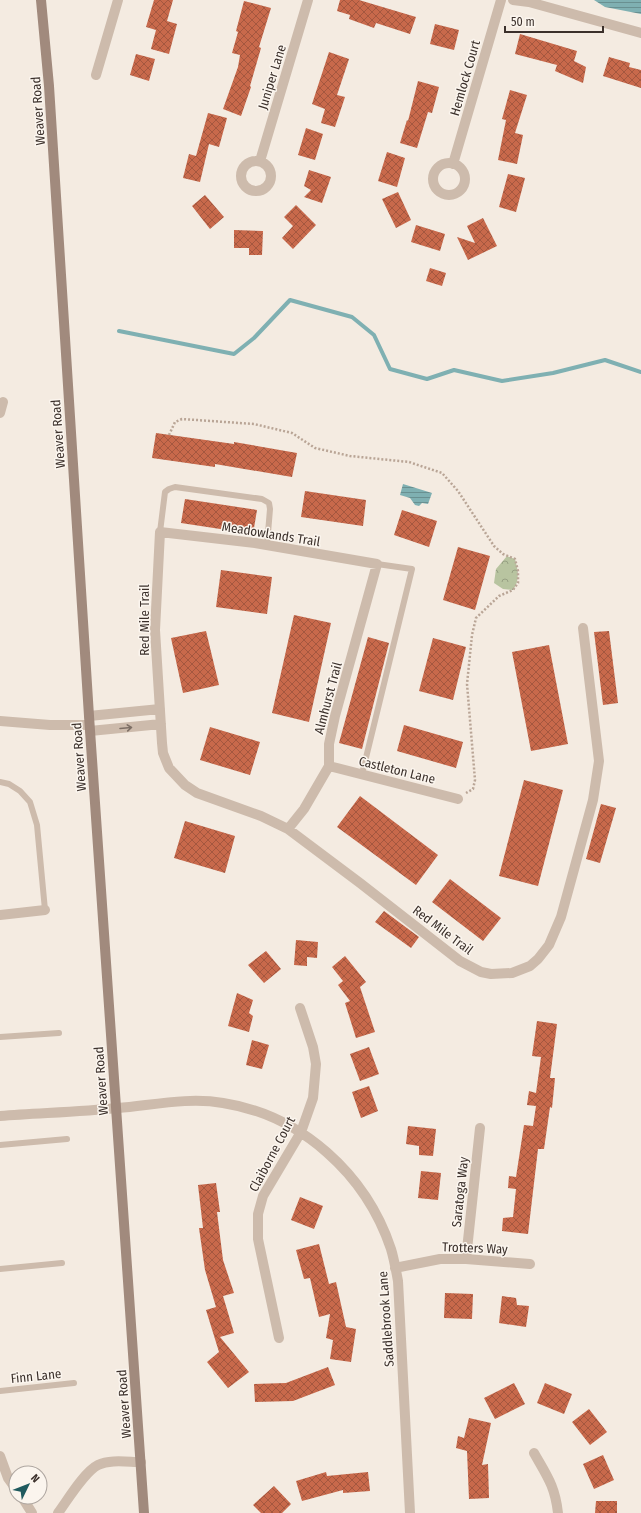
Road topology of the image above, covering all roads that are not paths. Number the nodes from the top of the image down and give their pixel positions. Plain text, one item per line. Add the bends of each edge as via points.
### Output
1 (41, 0) edge
2 (118, 0) edge
3 (308, 0) edge
4 (501, 0) edge
5 (513, 0) edge
6 (641, 33) edge
7 (96, 75) dead end
8 (260, 161) dead end
9 (453, 164) dead end
10 (3, 402) dead end
11 (0, 413) edge
12 (160, 532) junction
13 (267, 545) junction
14 (377, 564) junction
15 (583, 628) dead end
16 (160, 709) junction
17 (0, 721) edge
18 (89, 724) junction
19 (162, 724) junction
20 (329, 766) junction
21 (362, 774) junction
22 (0, 782) edge
23 (458, 799) road end
24 (288, 830) junction
25 (45, 910) joint
26 (0, 915) edge
27 (300, 1008) dead end
28 (59, 1033) dead end
29 (0, 1037) edge
30 (116, 1108) junction
31 (0, 1116) edge
32 (480, 1128) dead end
33 (300, 1132) junction
34 (67, 1139) dead end
35 (0, 1145) edge
36 (466, 1259) junction
37 (62, 1262) dead end
38 (530, 1264) dead end
39 (395, 1268) junction
40 (0, 1269) edge
41 (279, 1338) dead end
42 (74, 1384) dead end
43 (0, 1391) edge
44 (534, 1453) dead end
45 (0, 1456) edge
46 (141, 1462) junction
47 (8, 1478) edge
48 (58, 1513) edge
49 (144, 1513) edge
50 (410, 1513) edge
51 (558, 1513) edge

1 - 18 main road, Weaver Road via 49,86
2 - 7 street
3 - 8 street, Juniper Lane
4 - 9 street, Hemlock Court
5 - 6 street
10 - 11 street
12 - 13 street, Meadowlands Trail
12 - 13 lane via 165,492 175,487 262,499 268,503 270,509
12 - 16 street, Red Mile Trail via 154,630
13 - 14 street, Meadowlands Trail
14 - 20 street, Almhurst Trail via 335,716 329,744
14 - 21 lane via 412,569
15 - 24 street, Red Mile Trail via 599,761 598,774 561,917 549,946 530,966 512,973 491,974 460,961
16 - 18 street
16 - 19 street, Red Mile Trail
17 - 18 street via 50,726
18 -> 19 street
18 - 30 main road, Weaver Road
19 - 24 street, Red Mile Trail via 163,753 169,768 185,785 198,793 261,816
20 - 21 street, Castleton Lane
20 - 24 street via 304,809
21 - 23 street, Castleton Lane
22 - 25 lane via 20,791 30,802 37,825
25 - 26 street
27 - 33 street, Claiborne Court via 316,1064 313,1098
28 - 29 lane
30 - 31 street, Saddlebrook Lane
30 - 33 street, Saddlebrook Lane via 186,1101 223,1102 265,1114
30 - 46 main road, Weaver Road
32 - 36 street, Saratoga Way
33 - 39 street, Saddlebrook Lane via 326,1150 341,1165 366,1198 384,1231
33 - 41 street, Claiborne Court via 263,1196 258,1214 258,1239
34 - 35 lane
36 - 38 street, Trotters Way
36 - 39 street, Trotters Way via 424,1261
37 - 40 lane
39 - 50 street, Saddlebrook Lane via 398,1281
42 - 43 lane, Finn Lane
44 - 51 street via 552,1484
45 - 47 street
46 - 48 street via 112,1462 98,1465 86,1475
46 - 49 main road, Weaver Road

